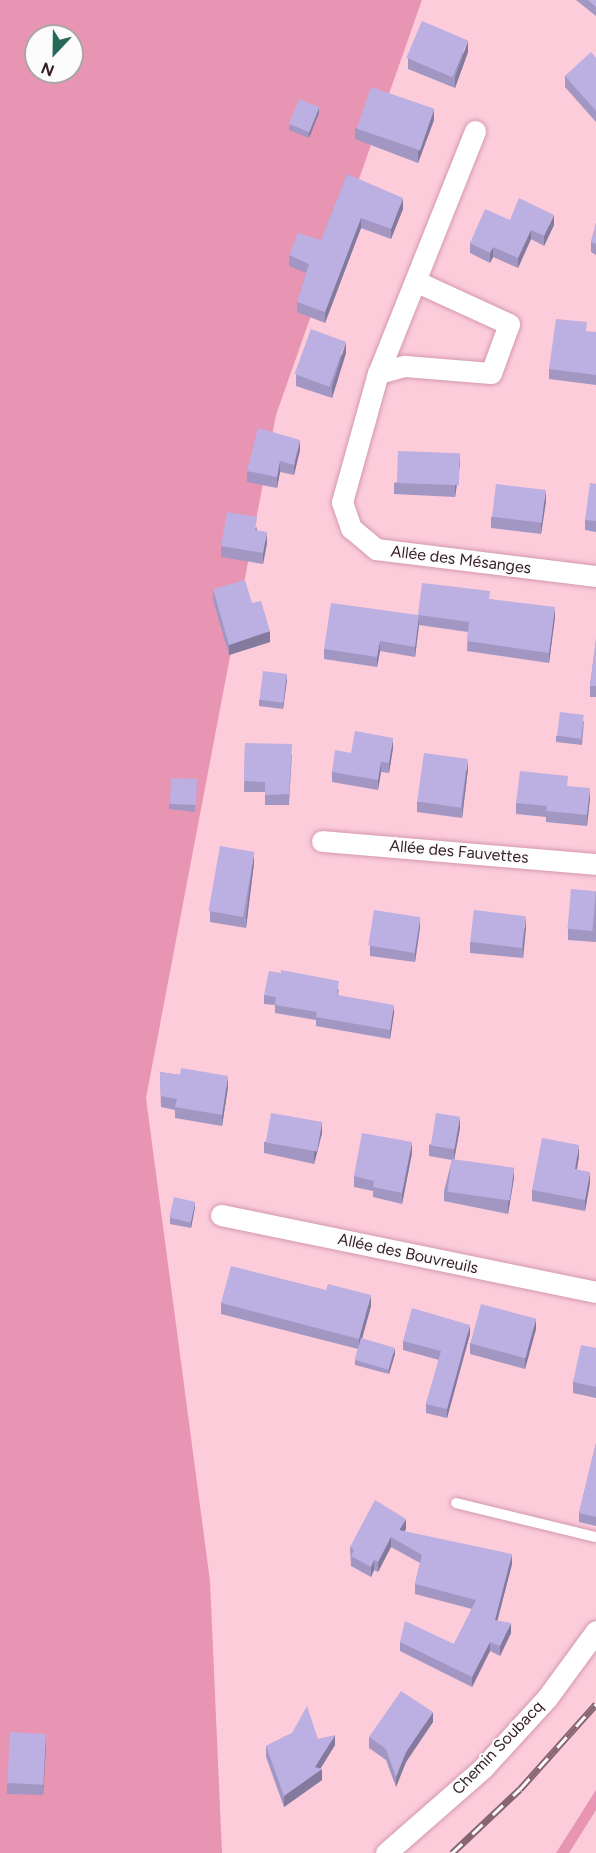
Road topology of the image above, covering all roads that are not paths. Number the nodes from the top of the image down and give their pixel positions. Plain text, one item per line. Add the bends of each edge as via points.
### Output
1 (475, 131) dead end
2 (415, 281) junction
3 (378, 374) junction
4 (596, 576) edge
5 (322, 841) dead end
6 (596, 864) edge
7 (221, 1215) dead end
8 (596, 1292) edge
9 (456, 1503) dead end
10 (596, 1537) edge
11 (596, 1631) edge
12 (386, 1853) edge

1 - 2 street, Allée des Mésanges
2 - 3 street, Allée des Mésanges
2 - 3 street via 509,324 491,374 405,366
3 - 4 street, Allée des Mésanges via 342,502 351,528 376,549
5 - 6 street, Allée des Fauvettes
7 - 8 street, Allée des Bouvreuils
9 - 10 lane
11 - 12 street, Chemin Soubacq via 547,1698 483,1768

